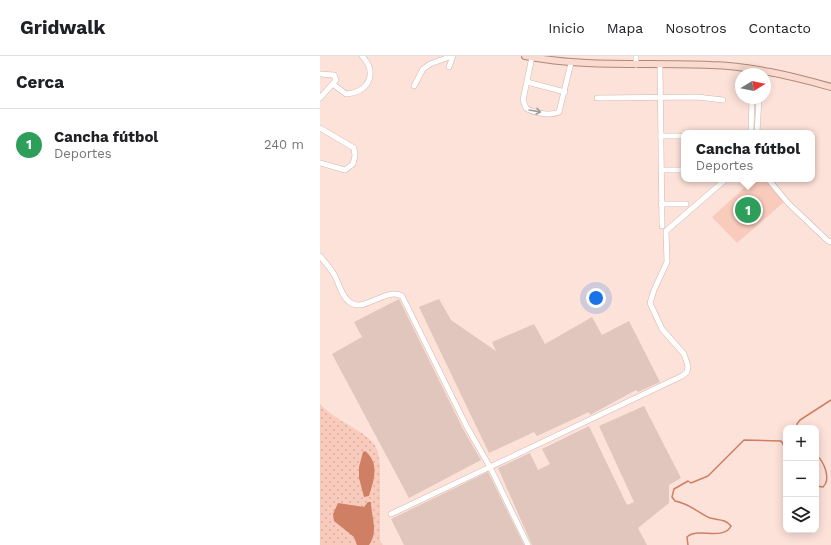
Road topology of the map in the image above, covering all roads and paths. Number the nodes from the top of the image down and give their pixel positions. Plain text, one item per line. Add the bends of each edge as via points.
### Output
1 (362, 56) edge
2 (453, 56) edge
3 (525, 56) edge
4 (636, 56) edge
5 (532, 57) junction
6 (571, 63) junction
7 (636, 65) junction
8 (660, 65) junction
9 (449, 67) dead end
10 (735, 69) edge
11 (320, 74) edge
12 (771, 75) edge
13 (527, 82) junction
14 (334, 85) junction
15 (414, 86) dead end
16 (831, 87) edge
17 (565, 92) junction
18 (661, 97) junction
19 (320, 98) edge
20 (596, 98) dead end
21 (723, 100) dead end
22 (752, 104) edge
23 (759, 104) edge
24 (320, 128) edge
25 (751, 130) edge
26 (757, 130) edge
27 (661, 136) junction
28 (681, 136) edge
29 (320, 163) edge
30 (661, 170) junction
31 (681, 170) edge
32 (723, 182) edge
33 (770, 182) edge
34 (661, 204) junction
35 (686, 204) dead end
36 (662, 226) dead end
37 (831, 242) edge
38 (320, 256) edge
39 (490, 466) junction
40 (391, 514) dead end
41 (528, 545) edge

1 - 14 street via 369,70 368,84 365,88 346,94
2 - 9 street
2 - 15 street via 423,69
3 - 5 main road
4 - 7 street
5 - 6 main road
5 - 13 street
6 - 7 main road
6 - 17 street
7 - 8 main road
8 - 10 main road via 712,65
8 - 18 street
11 - 14 street via 334,75
12 - 16 main road
13 - 17 street
13 -> 17 street via 523,100 526,108 530,110 557,114 561,110
14 - 19 street
18 - 20 street
18 - 21 street
18 - 27 street
22 - 25 street
23 - 26 street
24 - 29 street via 355,151 353,164 345,170
27 - 28 street
27 - 30 street
30 - 31 street
30 - 34 street
32 - 39 street via 666,232 667,262 651,298 651,310 662,329 684,354 688,366 686,372
33 - 37 street via 788,203
34 - 35 street
34 - 36 street
38 - 39 street via 352,304 359,305 392,294 402,296 467,427
39 - 40 street
39 - 41 street

